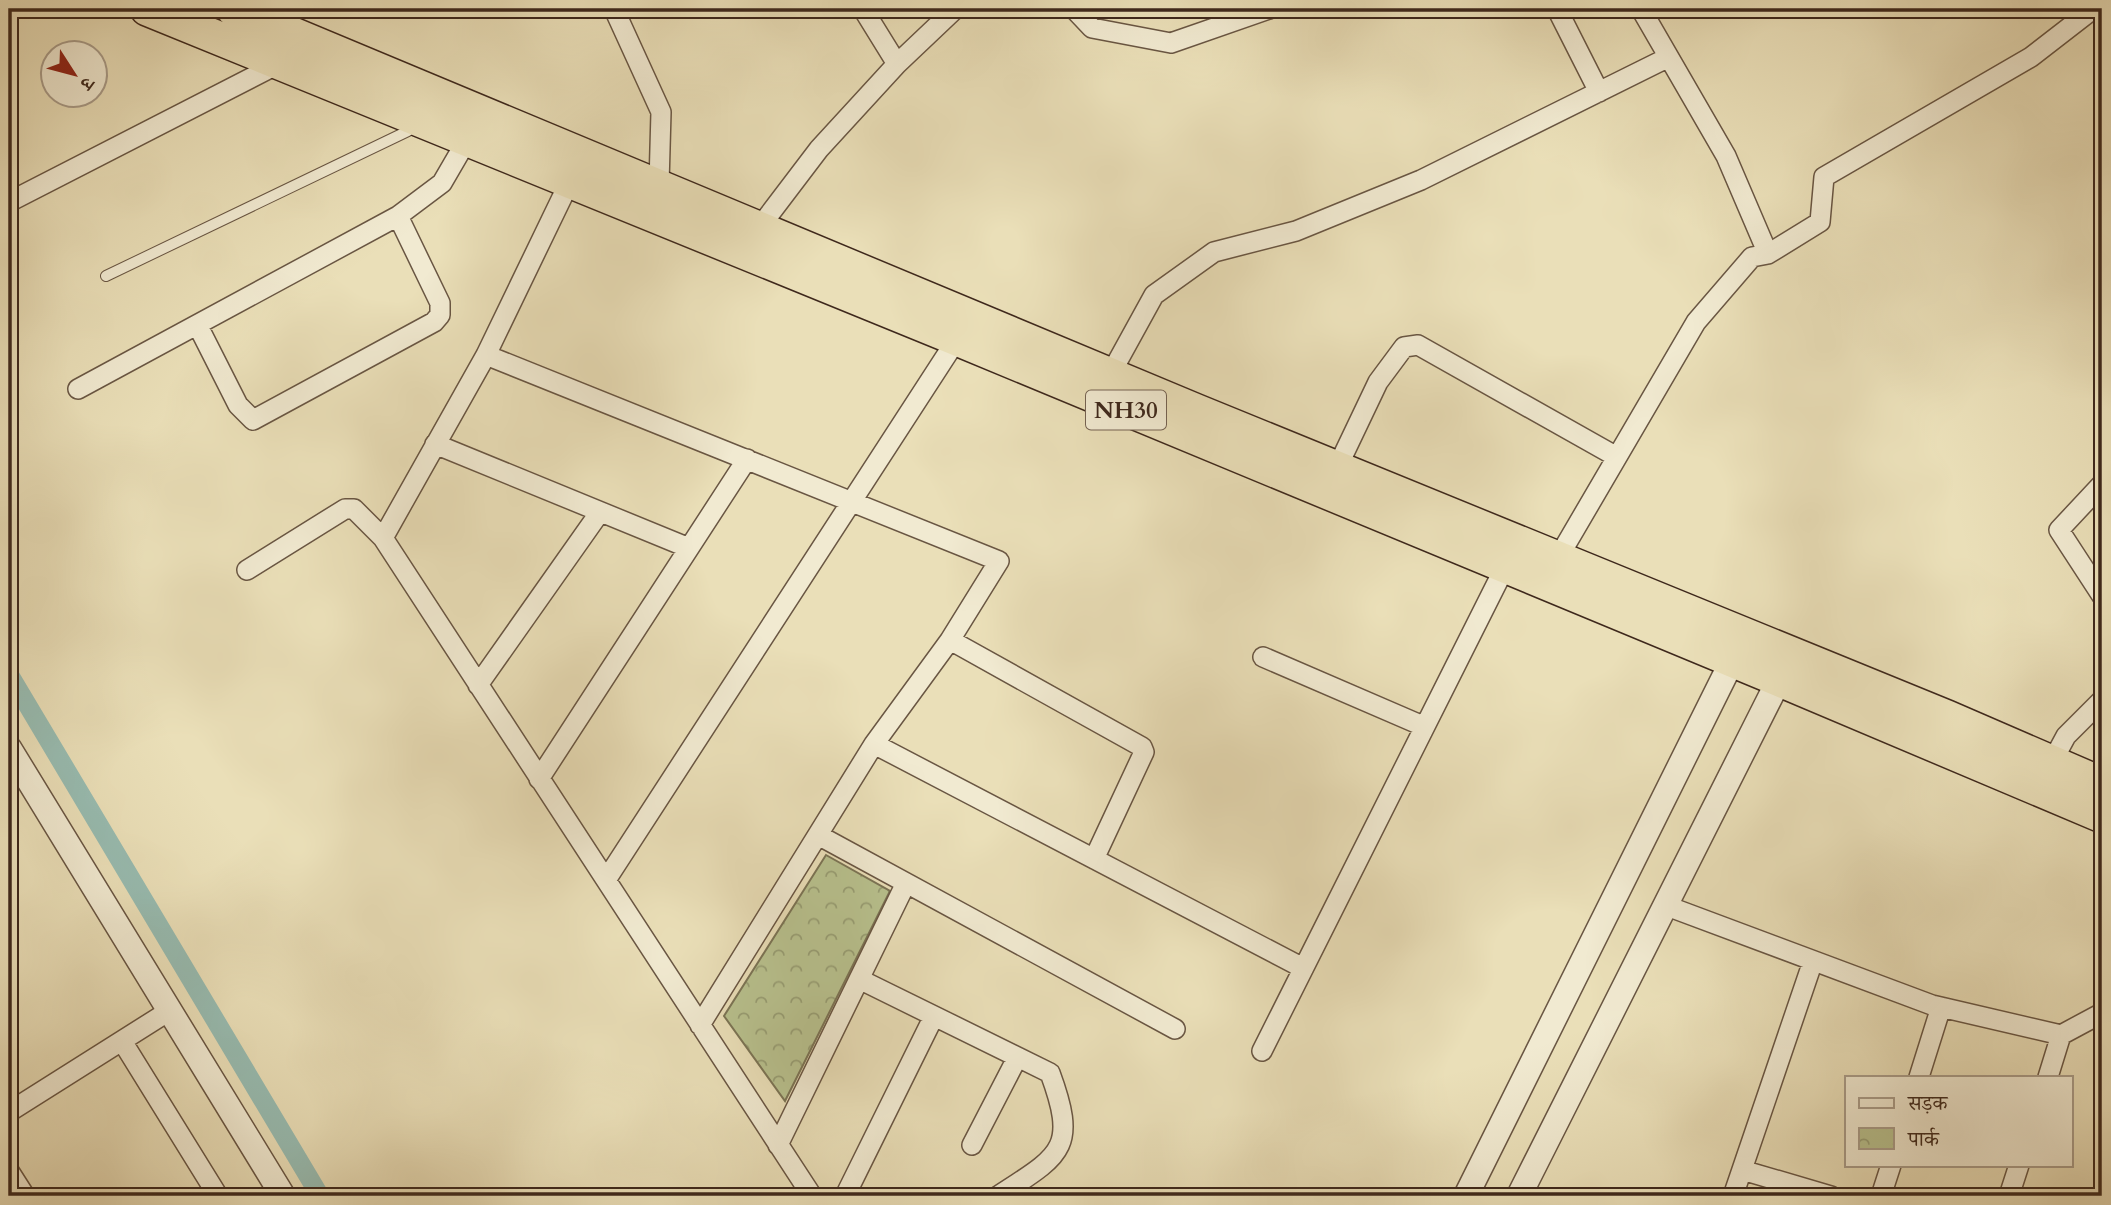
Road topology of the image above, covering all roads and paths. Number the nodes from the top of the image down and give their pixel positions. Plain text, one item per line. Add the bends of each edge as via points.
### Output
1 (147, 9) edge
2 (614, 9) edge
3 (863, 9) edge
4 (955, 9) edge
5 (1074, 9) edge
6 (1269, 9) edge
7 (1557, 9) edge
8 (1641, 9) edge
9 (2092, 9) edge
10 (248, 11) edge
11 (1667, 58) junction
12 (280, 63) junction
13 (897, 64) junction
14 (1600, 92) junction
15 (413, 118) junction
16 (467, 140) junction
17 (569, 183) junction
18 (659, 184) junction
19 (9, 201) edge
20 (398, 216) junction
21 (759, 228) junction
22 (1768, 254) junction
23 (106, 276) dead end
24 (198, 326) junction
25 (957, 340) junction
26 (486, 355) junction
27 (1111, 375) junction
28 (78, 388) dead end
29 (435, 444) junction
30 (1617, 457) junction
31 (747, 459) junction
32 (1337, 468) junction
33 (2100, 489) edge
34 (852, 502) junction
35 (600, 512) junction
36 (383, 538) junction
37 (689, 548) junction
38 (1559, 558) junction
39 (1505, 567) junction
40 (247, 570) dead end
41 (2102, 596) edge
42 (950, 640) junction
43 (1739, 647) junction
44 (1263, 657) dead end
45 (1786, 666) junction
46 (478, 685) junction
47 (2102, 701) edge
48 (1423, 726) junction
49 (874, 744) junction
50 (9, 748) edge
51 (2052, 762) junction
52 (539, 779) junction
53 (2102, 784) edge
54 (2102, 816) edge
55 (818, 835) junction
56 (1094, 859) junction
57 (606, 880) junction
58 (906, 883) junction
59 (1667, 906) junction
60 (1813, 961) junction
61 (1303, 968) junction
62 (859, 979) junction
63 (1941, 1007) junction
64 (169, 1011) junction
65 (2102, 1013) edge
66 (933, 1018) junction
67 (700, 1025) junction
68 (1175, 1029) dead end
69 (2062, 1034) junction
70 (122, 1041) junction
71 (1262, 1051) dead end
72 (1017, 1058) junction
73 (1919, 1076) edge
74 (2048, 1076) edge
75 (9, 1112) edge
76 (778, 1145) junction
77 (972, 1145) dead end
78 (1891, 1166) edge
79 (2019, 1166) edge
80 (1742, 1170) junction
81 (9, 1171) edge
82 (25, 1196) edge
83 (218, 1196) edge
84 (283, 1196) edge
85 (812, 1196) edge
86 (845, 1196) edge
87 (998, 1196) edge
88 (1466, 1196) edge
89 (1519, 1196) edge
90 (1733, 1196) edge
91 (1830, 1196) edge
92 (1881, 1196) edge
93 (2009, 1196) edge

1 - 12 highway, NH30
2 - 18 street via 661,112
3 - 13 street
4 - 13 street
5 - 6 street via 1092,28 1171,43
7 - 14 street
8 - 11 street
9 - 22 street via 2031,57 1824,177 1820,222
10 - 18 highway, NH30
11 - 14 street
11 - 22 street via 1726,156
12 - 15 highway, NH30
12 - 19 street
13 - 21 street via 819,149
14 - 27 street via 1420,180 1309,226 1214,251 1154,295
15 - 16 highway, NH30
15 - 23 lane via 408,131
16 - 17 highway, NH30
16 - 20 street via 442,183
17 - 25 highway, NH30
17 - 26 street
18 - 21 highway, NH30
20 - 24 street
20 - 24 street via 440,303 440,315 434,322 253,420 238,405
21 - 27 highway, NH30
22 - 30 street via 1752,257 1696,322
24 - 28 street
25 - 34 street
25 - 39 highway, NH30
26 - 29 street
26 - 31 street
27 - 32 highway, NH30
29 - 35 street
29 - 36 street
30 - 32 street via 1418,345 1404,347 1378,382
30 - 38 street
31 - 34 street
31 - 37 street
32 - 38 highway, NH30
33 - 41 street via 2059,530
34 - 42 street via 999,561
34 - 57 street
35 - 37 street
35 - 46 street
36 - 40 street via 354,509 345,509
36 - 46 street
37 - 52 street
38 - 43 highway, NH30
39 - 43 highway, NH30
39 - 48 street
42 - 49 street
42 - 56 street via 1142,747 1144,752
43 - 45 highway, NH30
43 - 88 street
44 - 48 street
45 - 51 highway, NH30
45 - 54 highway, NH30
45 - 59 street
46 - 52 street
47 - 51 street via 2066,736
48 - 61 street
49 - 55 street
49 - 56 street
50 - 64 street
51 - 53 highway, NH30
52 - 57 street
55 - 58 street
55 - 67 street
56 - 61 street
57 - 67 street
58 - 62 street
58 - 68 street
59 - 60 street
59 - 89 street
60 - 63 street
60 - 80 street
61 - 71 street
62 - 66 street
62 - 76 street
63 - 69 street
63 - 73 street
64 - 70 street
64 - 84 street
65 - 69 street
66 - 72 street
66 - 86 street
67 - 76 street
69 - 74 street
70 - 75 street
70 - 83 street
72 - 77 street
72 - 87 street via 1050,1073 1065,1131 1050,1159
76 - 85 street
78 - 92 street
79 - 93 street
80 - 90 street
80 - 91 street
81 - 82 street

